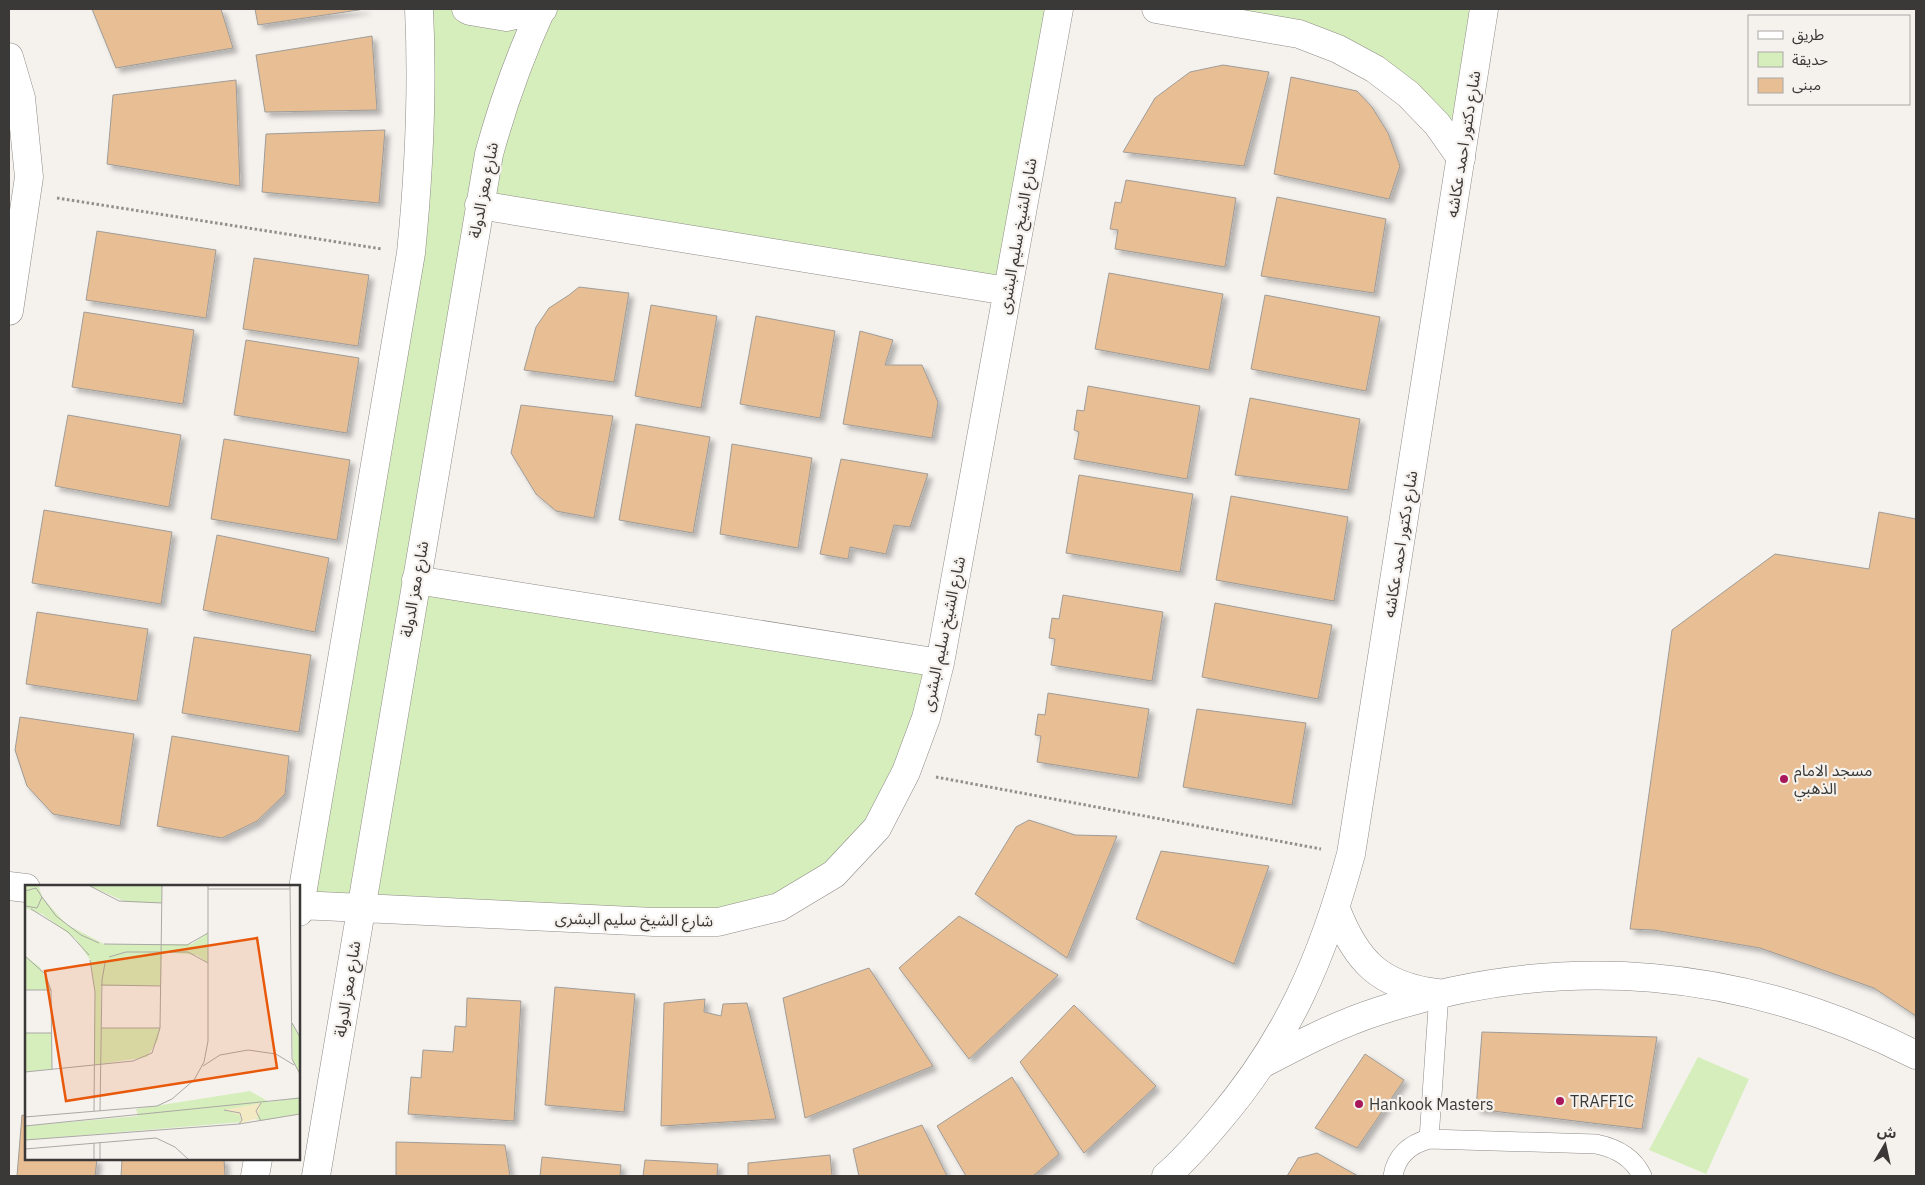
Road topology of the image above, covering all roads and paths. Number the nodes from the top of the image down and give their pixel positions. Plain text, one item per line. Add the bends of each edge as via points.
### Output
1 (420, 9) edge
2 (466, 9) edge
3 (542, 9) edge
4 (1058, 9) edge
5 (1156, 9) edge
6 (1484, 9) edge
7 (9, 57) edge
8 (1460, 158) junction
9 (21, 182) edge
10 (479, 205) junction
11 (411, 253) junction
12 (1007, 291) junction
13 (9, 311) edge
14 (416, 580) junction
15 (940, 663) junction
16 (906, 772) junction
17 (1351, 854) junction
18 (9, 886) edge
19 (25, 888) edge
20 (300, 901) edge
21 (300, 907) edge
22 (360, 909) junction
23 (1336, 909) junction
24 (1439, 993) junction
25 (1916, 1055) edge
26 (1262, 1064) junction
27 (1429, 1139) junction
28 (258, 1160) edge
29 (255, 1176) edge
30 (316, 1176) edge
31 (1166, 1176) edge
32 (1393, 1176) edge
33 (1642, 1176) edge

1 - 11 street via 420,137
2 - 3 street via 506,17
3 - 10 street, شارع معز الدولة via 502,104
4 - 12 street, شارع الشيخ سليم البشرى
5 - 8 street via 1299,34 1338,48 1375,69 1408,94 1437,124
6 - 8 street, شارع دكتور احمد عكاشه
7 - 9 street via 21,98
8 - 17 street, شارع دكتور احمد عكاشه
9 - 11 path
9 - 13 street
10 - 12 street
10 - 14 street, شارع معز الدولة
11 - 20 street
12 - 15 street, شارع الشيخ سليم البشرى
14 - 15 street
14 - 22 street, شارع معز الدولة
15 - 16 street, شارع الشيخ سليم البشرى via 926,718
16 - 17 path
16 - 22 street, شارع الشيخ سليم البشرى via 877,828 865,841 834,874 780,907 718,922
17 - 23 street, شارع دكتور احمد عكاشه
18 - 19 street
21 - 22 street, شارع الشيخ سليم البشرى
22 - 30 street, شارع معز الدولة
23 - 24 street via 1353,946 1381,975 1419,991
23 - 26 street, شارع دكتور احمد عكاشه via 1304,989
24 - 25 street via 1565,976 1629,976 1692,982 1755,993 1817,1012
24 - 26 street via 1335,1028
24 - 27 lane
26 - 31 street, شارع دكتور احمد عكاشه via 1203,1139
27 - 32 lane via 1411,1146 1404,1153
27 - 33 lane via 1596,1144 1621,1153
28 - 29 street

